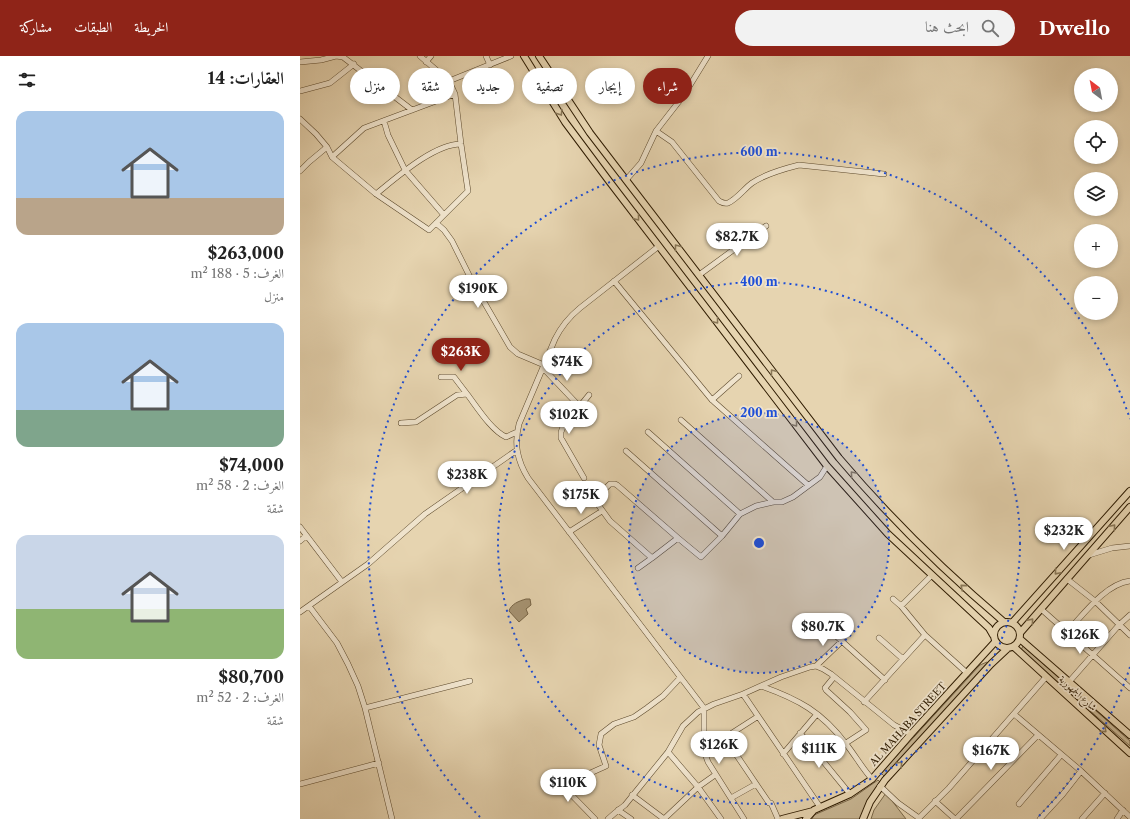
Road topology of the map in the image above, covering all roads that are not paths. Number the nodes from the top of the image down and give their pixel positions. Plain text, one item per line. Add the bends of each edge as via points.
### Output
1 (343, 56) edge
2 (420, 56) edge
3 (431, 56) edge
4 (486, 56) edge
5 (511, 56) edge
6 (524, 56) edge
7 (539, 56) edge
8 (708, 56) edge
9 (300, 62) edge
10 (426, 62) junction
11 (354, 64) junction
12 (490, 65) junction
13 (434, 68) edge
14 (454, 78) edge
15 (300, 91) edge
16 (455, 94) joint
17 (412, 110) junction
18 (300, 119) edge
19 (384, 120) junction
20 (656, 131) junction
21 (590, 133) junction
22 (579, 141) junction
23 (461, 144) junction
24 (327, 147) junction
25 (332, 157) junction
26 (405, 170) junction
27 (300, 171) edge
28 (884, 174) dead end
29 (626, 180) junction
30 (376, 194) junction
31 (444, 215) junction
32 (436, 222) junction
33 (766, 226) dead end
34 (659, 246) junction
35 (699, 275) junction
36 (614, 281) junction
37 (543, 366) junction
38 (739, 376) dead end
39 (441, 377) dead end
40 (467, 394) junction
41 (589, 395) dead end
42 (712, 400) junction
43 (580, 407) junction
44 (681, 420) dead end
45 (401, 423) dead end
46 (517, 432) junction
47 (648, 432) dead end
48 (517, 450) junction
49 (626, 451) dead end
50 (827, 466) junction
51 (584, 478) dead end
52 (808, 485) junction
53 (865, 488) junction
54 (1130, 491) edge
55 (855, 497) junction
56 (1124, 498) junction
57 (773, 502) junction
58 (1130, 502) edge
59 (1130, 507) edge
60 (602, 511) junction
61 (740, 514) junction
62 (300, 527) edge
63 (570, 532) junction
64 (306, 536) junction
65 (722, 536) junction
66 (678, 538) junction
67 (300, 541) edge
68 (1130, 546) edge
69 (1089, 555) junction
70 (652, 558) junction
71 (638, 568) dead end
72 (932, 575) junction
73 (1068, 579) junction
74 (1130, 581) edge
75 (342, 582) junction
76 (893, 599) dead end
77 (959, 601) junction
78 (1095, 602) junction
79 (982, 603) junction
80 (309, 606) junction
81 (901, 606) junction
82 (1041, 609) junction
83 (300, 612) edge
84 (1130, 616) edge
85 (1004, 622) junction
86 (1012, 623) junction
87 (1119, 625) junction
88 (825, 626) dead end
89 (1067, 632) junction
90 (925, 635) junction
91 (993, 635) junction
92 (1130, 635) edge
93 (1020, 636) junction
94 (879, 638) dead end
95 (842, 641) junction
96 (995, 642) junction
97 (1010, 648) junction
98 (1094, 656) junction
99 (982, 657) junction
100 (903, 658) junction
101 (991, 664) junction
102 (816, 666) junction
103 (967, 673) junction
104 (834, 677) junction
105 (680, 678) junction
106 (1046, 678) junction
107 (885, 680) junction
108 (470, 681) dead end
109 (1069, 682) junction
110 (761, 686) junction
111 (1130, 688) edge
112 (743, 694) junction
113 (864, 702) junction
114 (365, 708) junction
115 (704, 708) junction
116 (817, 714) junction
117 (1014, 714) junction
118 (758, 717) junction
119 (800, 733) junction
120 (911, 734) junction
121 (1038, 735) junction
122 (1130, 735) edge
123 (725, 738) junction
124 (846, 743) junction
125 (704, 751) junction
126 (668, 752) junction
127 (1130, 753) edge
128 (783, 754) junction
129 (1061, 754) junction
130 (379, 763) junction
131 (1081, 771) junction
132 (878, 773) junction
133 (715, 775) junction
134 (872, 779) junction
135 (885, 780) junction
136 (300, 784) edge
137 (756, 784) junction
138 (880, 786) junction
139 (698, 787) junction
140 (1105, 793) junction
141 (850, 794) junction
142 (632, 795) junction
143 (731, 798) junction
144 (935, 801) junction
145 (1019, 804) dead end
146 (817, 808) junction
147 (618, 810) junction
148 (1123, 810) junction
149 (1130, 817) edge
150 (919, 818) edge
151 (392, 819) edge
152 (595, 819) edge
153 (608, 819) edge
154 (631, 819) edge
155 (664, 819) edge
156 (721, 819) edge
157 (744, 819) edge
158 (778, 819) edge
159 (782, 819) edge
160 (806, 819) edge
161 (864, 819) edge
162 (956, 819) edge
163 (1040, 819) edge
164 (1082, 819) edge
165 (1117, 819) edge

1 - 9 street
1 - 11 street
2 - 10 street
3 - 10 street
4 - 12 street
5 - 12 street
6 -> 22 main road
7 - 21 main road
8 - 20 street via 684,95
10 - 13 street
11 - 15 street via 330,83
11 - 17 street
12 - 14 street
16 - 17 street
16 - 23 street
17 - 19 street
18 - 24 street
19 - 25 street via 364,128
19 - 26 street via 388,135
20 - 28 street via 672,142 723,203 732,200 761,178 787,168 799,166
20 - 29 street via 641,163
21 - 22 main road
21 - 29 main road
22 -> 34 main road
23 - 26 street via 452,144
23 - 31 street via 468,191
24 - 25 street
24 - 27 street
25 - 30 street
26 - 30 street
26 - 31 street
35 -> 29 main road
30 - 32 street via 429,230
31 - 32 street
32 - 37 street via 452,241 473,284 510,347 518,354
33 - 35 street
34 - 36 street
34 -> 50 main road
53 -> 35 main road via 839,458
36 - 37 street via 565,322
36 - 42 street
37 - 43 street
37 - 46 street
38 - 42 street
39 - 40 street via 454,377
40 - 45 street via 457,395 416,422
40 - 46 street via 502,435 506,437
41 - 43 street
42 - 52 street
43 - 51 street via 560,434
44 - 57 street
46 - 48 street
47 - 61 street
48 - 63 street via 520,464 528,478
48 - 75 street via 425,514 368,564
49 - 65 street
50 - 52 street via 820,477
50 - 55 main road
52 - 57 street via 793,497 782,502
53 - 55 main road
79 -> 53 main road via 956,581
54 - 56 main road
55 - 72 main road via 888,534
56 - 58 main road
56 -> 86 main road
57 - 61 street via 756,506
69 -> 59 main road
60 - 63 street
60 - 66 street via 594,499 610,484 615,484
60 - 70 street
61 - 65 street
62 - 64 street
63 - 105 street
64 - 67 street
64 - 75 street
65 - 66 street via 701,557
66 - 70 street
68 - 69 street
69 - 73 main road
70 - 71 street
72 - 77 main road
72 - 81 street
73 - 78 street
73 - 82 main road
74 - 78 street via 1112,587
75 - 80 street
76 - 81 street
77 - 79 main road via 977,613 981,611
77 - 91 main road via 989,628
78 - 87 street
78 - 89 street
79 - 85 main road
80 - 83 street
80 - 114 street via 342,653
81 - 90 street
82 - 89 street
93 -> 82 main road
84 - 87 street
85 - 86 main road
85 - 91 main road via 996,627
86 - 93 main road via 1019,629
87 - 92 street
87 - 98 street
88 - 95 street
89 - 98 street
90 - 100 street
90 - 103 street
91 - 96 main road
93 - 97 main road
93 - 109 main road, شارع الجمهورية
94 - 100 street
95 - 102 street
95 - 107 street
96 - 97 main road via 1001,647
96 - 99 main road, AL MAHABA STREET
97 - 101 main road, AL MAHABA STREET
97 - 106 main road, شارع الجمهورية
98 - 109 street
98 - 111 street
99 - 101 main road via 987,658
99 - 103 main road, AL MAHABA STREET
100 - 107 street
135 -> 101 main road, AL MAHABA STREET
102 - 104 street
102 - 110 street
103 - 120 main road, AL MAHABA STREET
104 - 113 street
104 - 124 street via 825,689 866,730
105 - 115 street
105 - 152 street via 647,708 614,724 601,734 599,745 606,766 586,775 568,772 552,775
106 - 117 street
106 -> 127 main road, شارع الجمهورية
107 - 113 street
108 - 114 street
109 - 122 main road, شارع الجمهورية
110 - 112 street
110 - 116 street via 794,699
112 - 115 street
112 - 118 street
113 - 120 street via 894,725
114 - 130 street
115 - 125 street
115 - 126 street via 683,726
116 - 119 street
116 - 124 street
117 - 121 street
117 - 144 street
118 - 123 street
118 - 128 street
119 - 128 street
119 - 141 street
120 - 132 main road, AL MAHABA STREET
121 - 129 street
121 - 162 street
123 - 125 street
123 - 137 street
124 - 134 street
125 - 133 street
126 - 139 street
126 - 142 street
128 - 146 street
129 - 131 street
129 - 145 street
130 - 136 street
130 - 151 street
131 - 140 street
131 - 163 street via 1064,794
132 - 134 main road, AL MAHABA STREET
132 - 135 main road
133 - 139 street
133 - 143 street
134 - 141 main road, AL MAHABA STREET
135 - 138 main road, AL MAHABA STREET
137 - 143 street
137 - 158 street via 771,803
138 - 150 street
138 - 161 main road, AL MAHABA STREET via 870,802
139 - 155 street
139 - 156 street
140 - 148 street
140 - 164 street
141 - 146 main road, AL MAHABA STREET
142 - 147 street
142 - 155 street
143 - 157 street
144 - 150 street
144 - 162 street
146 - 159 main road
146 - 160 main road, AL MAHABA STREET
147 - 153 street
147 - 154 street
148 - 149 street
148 - 165 street

